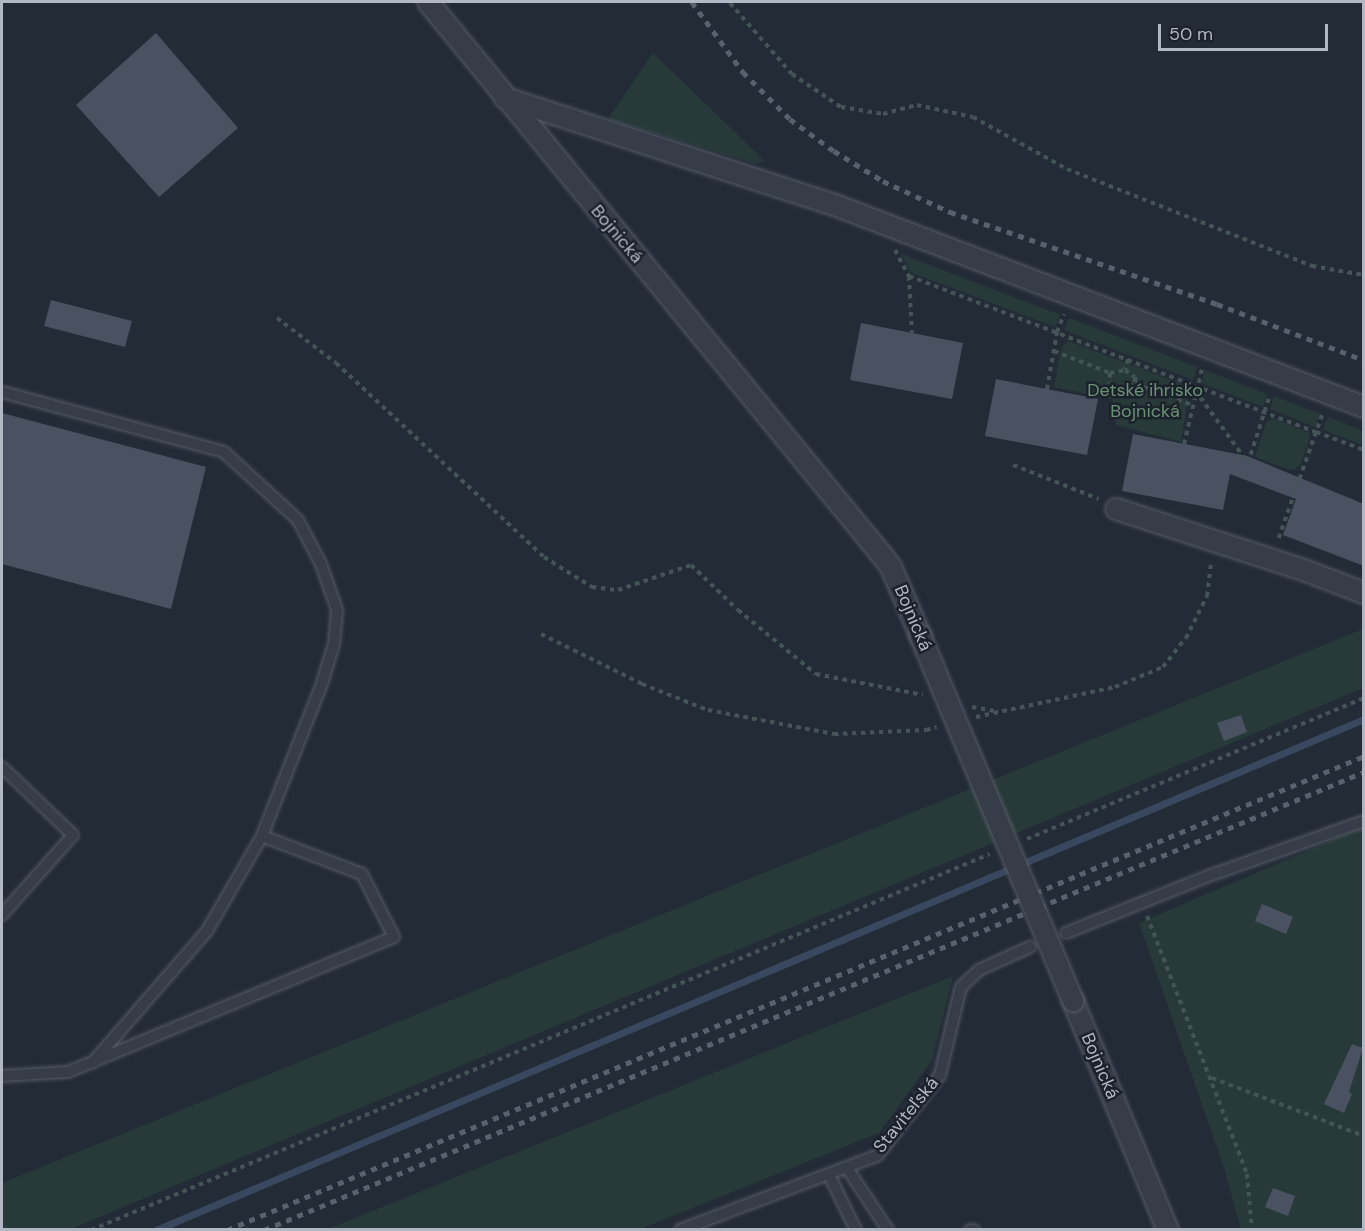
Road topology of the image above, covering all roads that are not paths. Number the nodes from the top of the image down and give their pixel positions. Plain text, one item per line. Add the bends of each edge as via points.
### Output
1 (428, 2) edge
2 (505, 98) junction
3 (2, 392) edge
4 (1364, 407) edge
5 (1116, 509) road end
6 (1364, 593) edge
7 (2, 767) edge
8 (1364, 821) edge
9 (262, 836) junction
10 (2, 915) edge
11 (1066, 933) dead end
12 (1030, 947) dead end
13 (93, 1062) junction
14 (2, 1076) edge
15 (847, 1168) junction
16 (829, 1175) junction
17 (680, 1230) edge
18 (856, 1230) edge
19 (888, 1230) edge
20 (970, 1230) edge
21 (974, 1230) edge
22 (1168, 1230) edge

1 - 2 street, Bojnická
2 - 4 street via 747,174
2 - 22 street, Bojnická, bridge via 891,567
3 - 9 lane via 224,452 298,520 321,564 337,610 334,644
5 - 6 street
7 - 10 lane via 73,835
8 - 11 lane
9 - 13 lane via 207,931
9 - 13 lane via 362,874 394,937
12 - 15 lane, Staviteľská via 989,964 968,978 961,987 940,1075 878,1155
13 - 14 lane via 68,1072
15 - 16 lane, Staviteľská
15 - 19 lane
16 - 17 lane, Staviteľská
16 - 18 lane
20 - 21 lane

